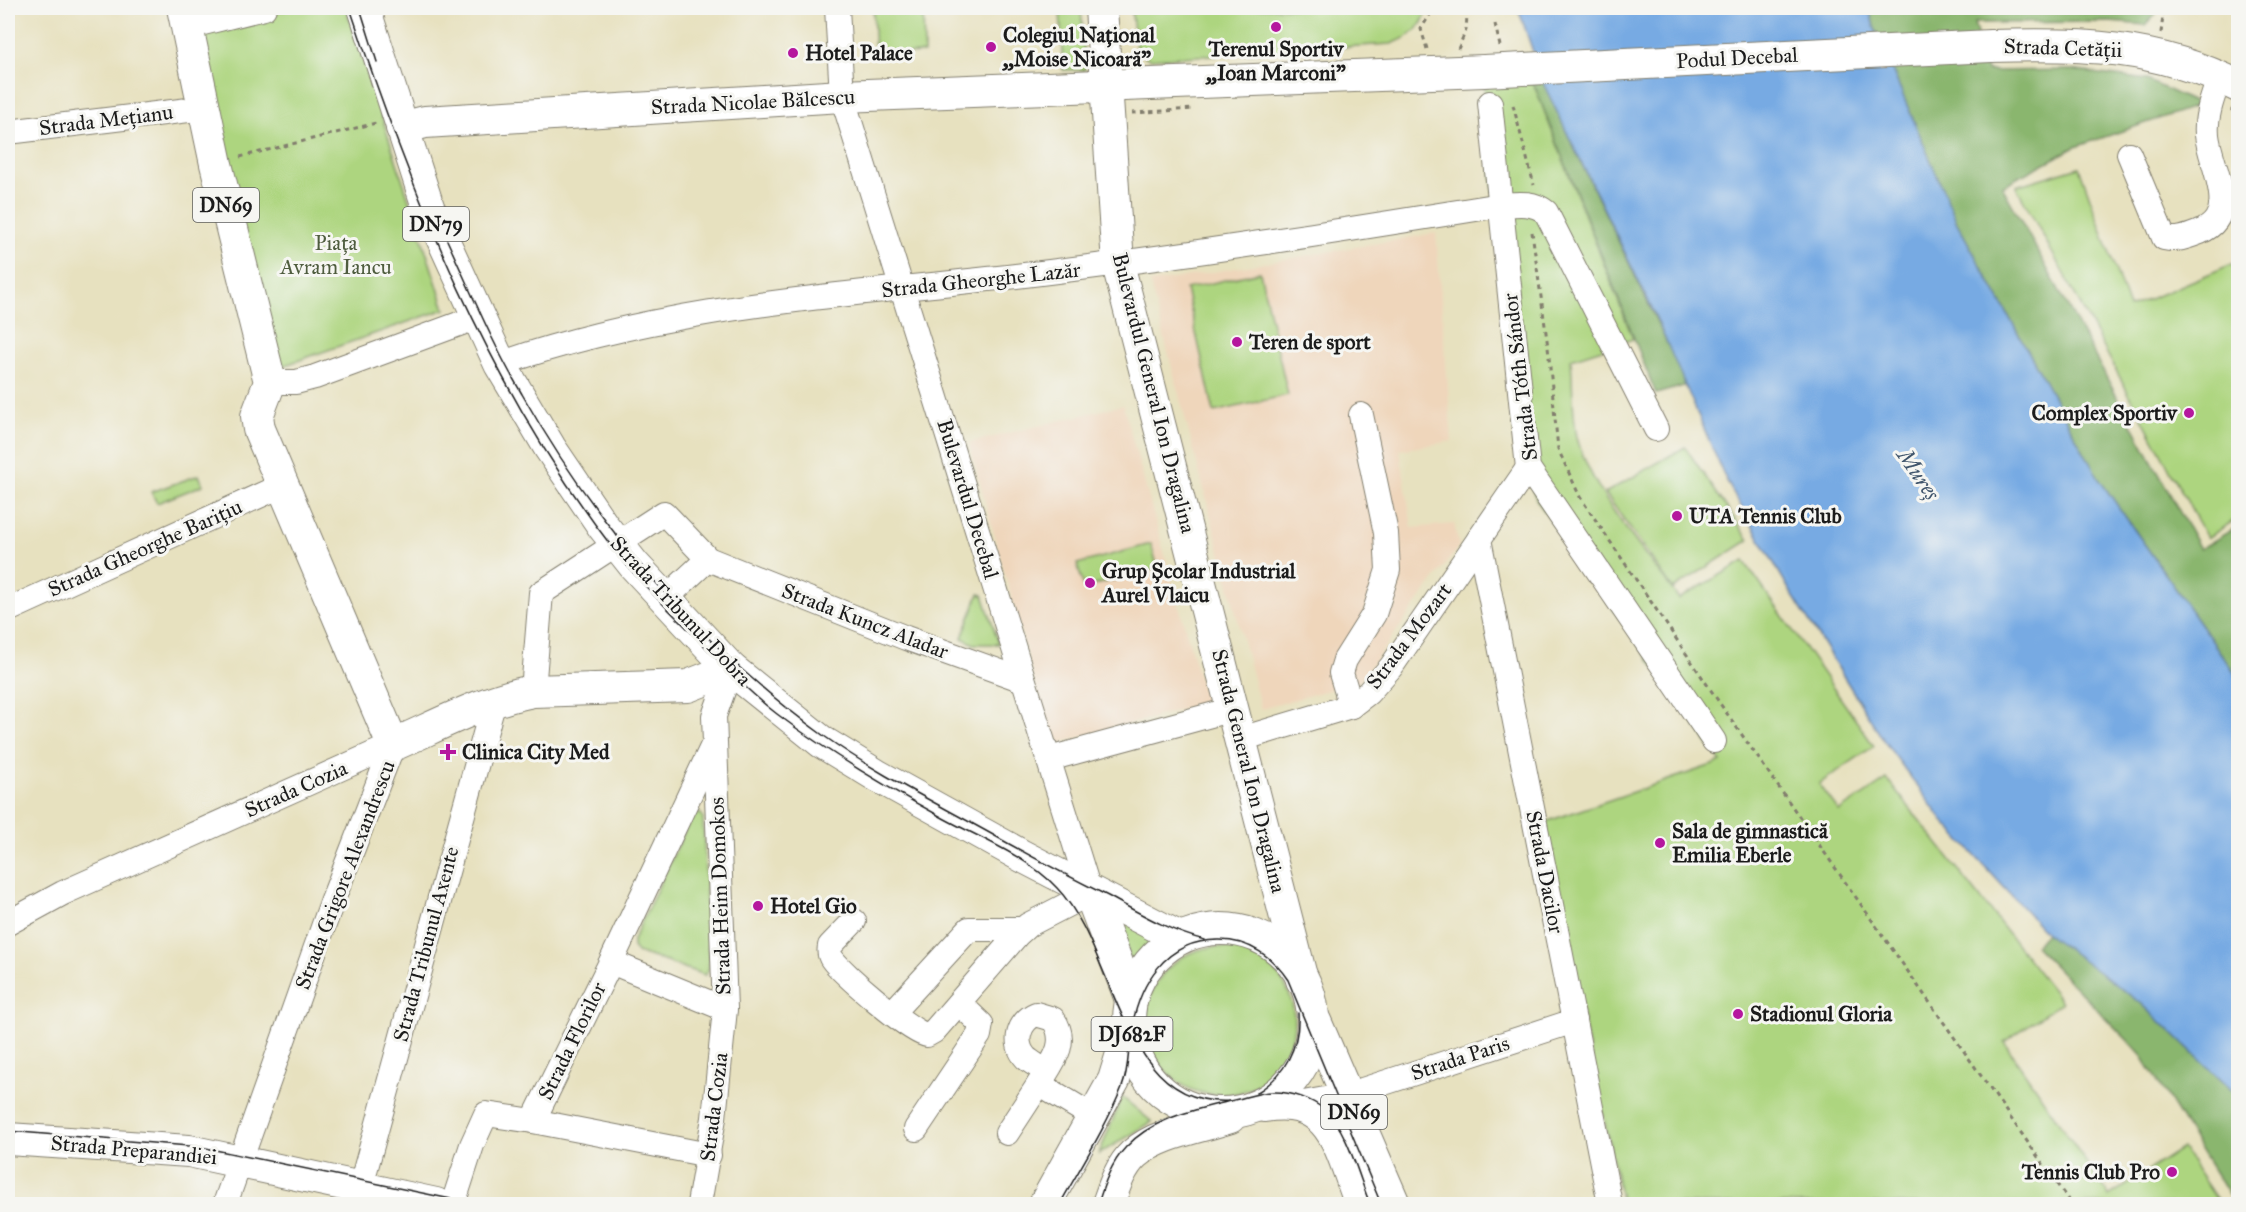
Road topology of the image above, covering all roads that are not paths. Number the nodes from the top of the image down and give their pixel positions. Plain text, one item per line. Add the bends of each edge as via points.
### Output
1 (264, 8) edge
2 (364, 8) edge
3 (837, 8) edge
4 (1101, 15) edge
5 (185, 17) edge
6 (1991, 46) joint
7 (1233, 81) junction
8 (2234, 83) edge
9 (1105, 87) junction
10 (842, 96) junction
11 (1501, 102) road end
12 (205, 108) junction
13 (400, 122) junction
14 (8, 132) edge
15 (2129, 154) dead end
16 (1501, 205) junction
17 (1118, 264) junction
18 (903, 289) junction
19 (478, 317) junction
20 (500, 364) junction
21 (270, 382) junction
22 (1361, 415) dead end
23 (1656, 429) dead end
24 (1528, 468) junction
25 (283, 485) junction
26 (1479, 540) junction
27 (617, 544) junction
28 (708, 559) junction
29 (1196, 562) joint
30 (666, 598) junction
31 (8, 609) edge
32 (731, 669) junction
33 (1023, 680) junction
34 (533, 691) junction
35 (494, 701) junction
36 (1351, 706) junction
37 (1237, 724) junction
38 (1714, 741) dead end
39 (714, 743) junction
40 (393, 745) junction
41 (1049, 759) junction
42 (1090, 893) junction
43 (8, 917) edge
44 (854, 921) dead end
45 (1023, 929) junction
46 (1178, 937) junction
47 (611, 962) junction
48 (1302, 980) junction
49 (959, 1003) junction
50 (725, 1009) junction
51 (1130, 1011) junction
52 (892, 1013) junction
53 (1314, 1019) junction
54 (1574, 1021) junction
55 (1347, 1095) junction
56 (1298, 1104) junction
57 (1255, 1109) junction
58 (1094, 1117) junction
59 (533, 1121) junction
60 (916, 1130) dead end
61 (1007, 1133) dead end
62 (8, 1139) edge
63 (709, 1155) junction
64 (242, 1162) junction
65 (360, 1188) junction
66 (225, 1204) edge
67 (436, 1204) edge
68 (453, 1204) edge
69 (699, 1204) edge
70 (1045, 1204) edge
71 (1108, 1204) edge
72 (1361, 1204) edge
73 (1394, 1204) edge
74 (1610, 1204) edge

1 - 5 street
2 - 13 main road, DN79
3 - 10 street, Bulevardul Decebal
4 - 7 main road via 1117,51 1135,68 1203,70
4 - 9 main road, Bulevardul General Ion Dragalina
5 - 12 main road, DN69
6 - 7 main road, Podul Decebal, bridge via 1493,64
6 - 8 main road, Strada Cetății via 2051,44 2130,50 2172,59
7 - 9 main road, Strada Nicolae Bălcescu
8 - 15 street via 2208,121 2207,136 2221,184 2222,201 2214,222 2175,241 2164,238
9 - 10 main road, Strada Nicolae Bălcescu
9 - 17 main road, Bulevardul General Ion Dragalina
10 - 13 main road, Strada Nicolae Bălcescu
10 - 18 street, Bulevardul Decebal
11 - 16 street, Strada Tóth Sándor
12 - 14 street, Strada Mețianu
12 - 21 main road, DN69
13 - 19 main road, DN79 via 428,207
16 - 17 street, Strada Gheorghe Lazăr
16 - 23 street, Strada Gheorghe Lazăr via 1527,203 1546,212
16 - 24 street, Strada Tóth Sándor
17 - 18 street, Strada Gheorghe Lazăr
17 - 29 main road, Bulevardul General Ion Dragalina
18 - 20 street, Strada Gheorghe Lazăr via 777,300 665,318 579,338
18 - 33 street, Bulevardul Decebal
19 - 20 main road, Strada Tribunul Dobra
19 - 21 street via 315,377
20 - 27 main road, Strada Tribunul Dobra via 535,426
21 - 25 main road, Strada Grigore Alexandrescu via 257,422
22 - 36 street via 1386,533 1388,570 1374,614 1341,673
24 - 26 street, Strada Mozart
24 - 38 street, Strada Tóth Sándor
25 - 31 street, Strada Gheorghe Barițiu
25 - 40 main road, Strada Grigore Alexandrescu
26 - 36 street, Strada Mozart via 1391,667
26 - 54 street, Strada Dacilor
27 - 28 street via 664,513
27 - 30 main road, Strada Tribunul Dobra
27 - 34 street via 541,593
28 - 30 street
28 - 33 street, Strada Kuncz Aladar
29 - 37 main road, Strada General Ion Dragalina
30 - 32 main road, Strada Tribunul Dobra
32 - 34 main road, Strada Cozia via 688,686
32 - 39 street, Strada Heim Domokos via 714,716
32 - 42 main road, Strada Tribunul Dobra via 850,760
33 - 41 street, Bulevardul Decebal
34 - 35 main road, Strada Cozia
35 - 40 main road, Strada Cozia
35 - 65 street, Strada Tribunul Axente
36 - 37 street, Strada Mozart
37 - 41 street, Strada Mozart
37 - 48 main road, Strada General Ion Dragalina
39 - 47 street, Strada Heim Domokos
39 - 50 street, Strada Heim Domokos
40 - 43 street, Strada Cozia
40 - 64 street, Strada Grigore Alexandrescu via 332,902
41 - 42 street, Bulevardul Decebal
42 - 45 street
42 - 46 main road
42 - 51 main road
44 - 52 street via 830,946 830,956
45 - 49 street
45 - 52 street via 969,929
46 - 48 main road, DJ682F via 1208,930 1248,934 1284,956
46 - 51 main road, DJ682F via 1154,954 1143,969
47 - 50 street, Strada Heim Domokos
47 - 59 street, Strada Florilor
48 - 53 main road, DJ682F
49 - 52 street via 927,1035
49 - 60 street via 981,1024 980,1035
50 - 63 street, Strada Cozia
51 - 57 main road, DJ682F via 1145,1073 1165,1094 1203,1111 1231,1114
51 - 58 main road, DJ682F via 1114,1080
53 - 55 main road, DN69
53 - 57 main road, DJ682F via 1311,1050 1304,1069 1293,1084
54 - 55 street, Strada Paris
54 - 74 street, Strada Dacilor
55 - 56 street, Strada Paris
55 - 73 main road, DN69
56 - 57 main road, DN69
56 - 72 main road, DN69 via 1319,1115 1327,1125
57 - 71 main road, DJ682F via 1163,1138 1142,1149 1119,1175
58 - 61 street via 1043,1078
58 - 70 main road, DJ682F
59 - 63 street, Strada Florilor
59 - 68 street, Strada Florilor via 486,1114
62 - 64 main road, Strada Preparandiei via 189,1151
63 - 69 street, Strada Cozia
64 - 65 main road, Strada Preparandiei
64 - 66 street, Strada Grigore Alexandrescu
65 - 67 main road, Strada Preparandiei

